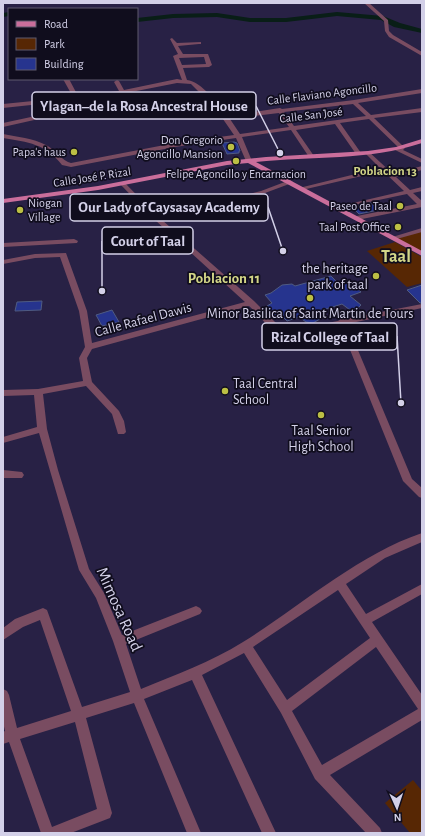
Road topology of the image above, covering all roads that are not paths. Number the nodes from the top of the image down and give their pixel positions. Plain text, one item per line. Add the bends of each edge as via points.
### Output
1 (366, 3) edge
2 (172, 39) dead end
3 (199, 43) dead end
4 (175, 45) junction
5 (422, 54) edge
6 (181, 56) junction
7 (180, 67) junction
8 (67, 80) edge
9 (185, 81) junction
10 (117, 82) dead end
11 (422, 91) edge
12 (123, 92) junction
13 (414, 93) junction
14 (76, 98) junction
15 (422, 98) edge
16 (354, 102) junction
17 (3, 106) edge
18 (280, 110) junction
19 (422, 110) edge
20 (59, 113) dead end
21 (225, 118) junction
22 (371, 118) junction
23 (337, 123) junction
24 (3, 125) edge
25 (292, 129) junction
26 (3, 136) edge
27 (238, 136) junction
28 (422, 141) edge
29 (399, 148) junction
30 (368, 153) junction
31 (358, 154) junction
32 (310, 156) junction
33 (250, 161) junction
34 (422, 161) edge
35 (422, 168) edge
36 (383, 169) junction
37 (391, 176) junction
38 (290, 182) junction
39 (123, 184) junction
40 (302, 188) junction
41 (422, 189) edge
42 (408, 192) junction
43 (3, 201) edge
44 (422, 205) edge
45 (338, 208) junction
46 (356, 218) junction
47 (157, 220) junction
48 (422, 230) edge
49 (392, 238) junction
50 (74, 241) dead end
51 (35, 243) junction
52 (3, 245) edge
53 (422, 254) edge
54 (35, 256) junction
55 (3, 262) edge
56 (251, 303) junction
57 (422, 306) edge
58 (342, 321) junction
59 (89, 347) junction
60 (88, 383) junction
61 (38, 392) junction
62 (3, 393) edge
63 (42, 429) junction
64 (121, 432) dead end
65 (3, 440) edge
66 (3, 474) edge
67 (19, 475) dead end
68 (422, 494) edge
69 (422, 537) edge
70 (339, 583) junction
71 (422, 589) edge
72 (196, 611) dead end
73 (366, 620) junction
74 (3, 635) edge
75 (377, 639) junction
76 (119, 641) junction
77 (246, 646) junction
78 (195, 673) junction
79 (3, 695) edge
80 (137, 696) junction
81 (422, 704) edge
82 (285, 709) junction
83 (422, 713) edge
84 (79, 715) junction
85 (8, 736) edge
86 (320, 774) junction
87 (48, 833) edge
88 (54, 833) edge
89 (194, 833) edge
90 (269, 833) edge
91 (375, 833) edge

1 - 5 street via 386,21 387,31 391,36
2 - 4 street
3 - 4 street
4 - 6 street
6 - 7 street via 176,56
6 - 7 street via 206,55 209,65
7 - 9 street
8 - 14 street
9 - 12 street
9 - 21 street via 198,86
10 - 12 street
11 - 13 street, Calle Flaviano Agoncillo
12 - 14 street
13 - 15 street
13 - 16 street, Calle Flaviano Agoncillo
14 - 17 street
16 - 18 street, Calle Flaviano Agoncillo
16 - 22 street
18 - 21 street, Calle Flaviano Agoncillo
18 - 25 street
19 - 22 street, Calle San José
20 - 24 street
21 - 27 street
22 - 23 street, Calle San José
22 - 29 street
23 - 25 street, Calle San José
23 - 31 street
25 - 27 street, Calle San José
25 - 32 street
26 - 27 street, Calle San José via 45,145 59,156 64,164 71,165
27 - 33 street
28 - 29 main road, Calle José P. Rizal
29 - 30 main road, Calle José P. Rizal
29 - 34 street
30 - 31 main road, Calle José P. Rizal
30 - 36 street
31 - 32 main road, Calle José P. Rizal
32 - 33 main road, Calle José P. Rizal
33 - 38 main road
33 - 39 main road, Calle José P. Rizal via 205,167
35 - 37 street
36 - 37 street
36 - 40 street
37 - 42 street
38 - 40 main road
38 - 47 street via 263,192
39 - 43 main road, Calle José P. Rizal
39 - 47 street
40 - 45 main road
41 - 42 street
42 - 44 street
42 - 45 street
44 - 46 street
45 - 46 main road
46 - 49 main road
47 - 56 street
48 - 49 street
49 - 53 main road
50 - 51 street
51 - 52 street
51 - 54 street
54 - 55 street, Calle Rafael Dawis
54 - 59 street, Calle Rafael Dawis via 63,255 82,311
56 - 58 street via 275,327 284,332 295,332
56 - 59 street, Calle Rafael Dawis
57 - 58 street
58 - 68 street via 408,481
59 - 60 street via 83,358
60 - 61 street
60 - 64 street via 116,413
61 - 62 street
61 - 63 street, Mimosa Road
63 - 65 street
63 - 76 street, Mimosa Road via 84,570 100,596
66 - 67 street
69 - 70 street via 382,555
70 - 73 street
70 - 77 street
71 - 73 street
72 - 76 street
73 - 75 street
74 - 84 street via 18,623 43,613
75 - 81 street
75 - 82 street
76 - 80 street, Mimosa Road
77 - 78 street
77 - 82 street
78 - 80 street
78 - 90 street
79 - 85 street
80 - 84 street
80 - 89 street, Mimosa Road
82 - 86 street
83 - 86 street
84 - 85 street
84 - 88 street via 105,813
85 - 87 street
86 - 91 street

